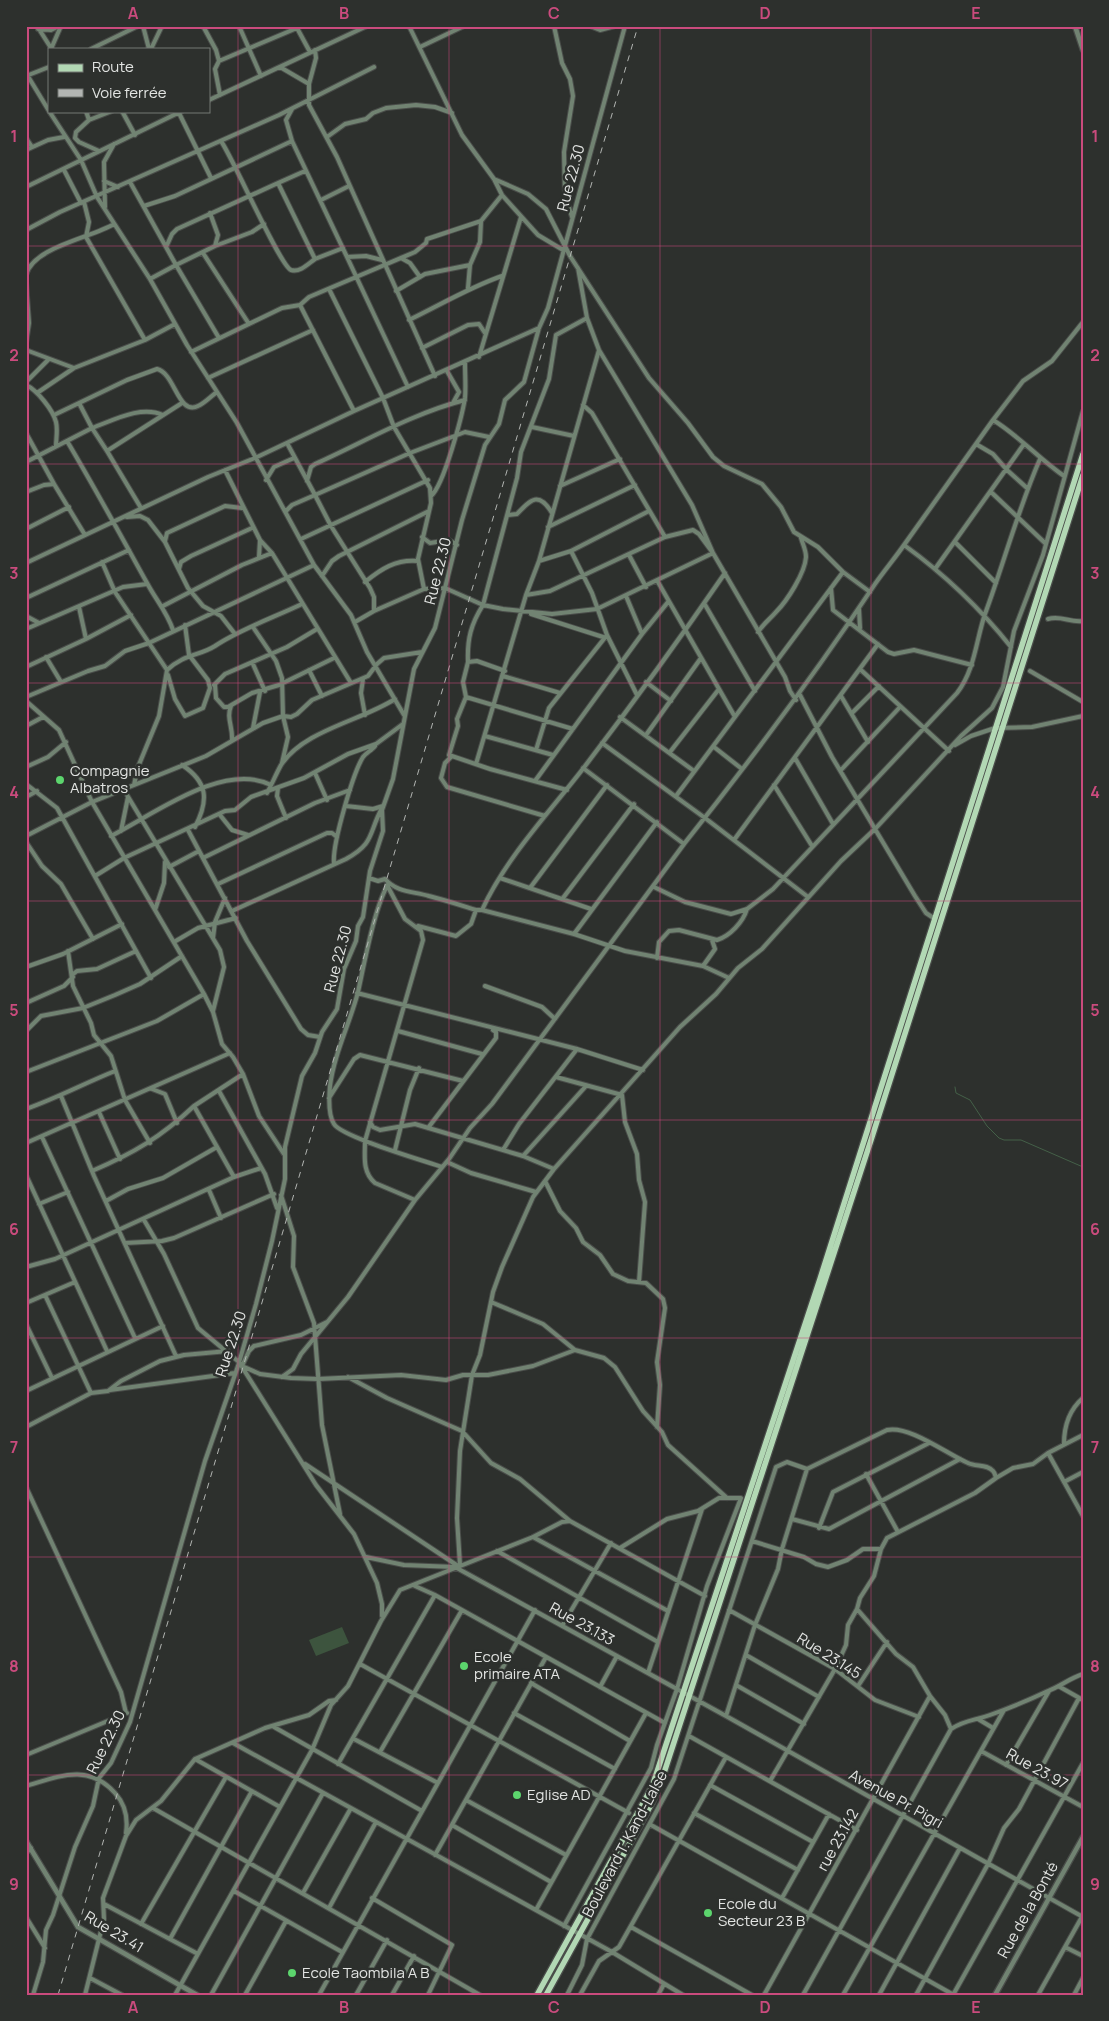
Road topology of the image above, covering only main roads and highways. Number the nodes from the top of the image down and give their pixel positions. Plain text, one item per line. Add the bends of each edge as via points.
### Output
1 (1083, 454) edge
2 (1083, 475) edge
3 (998, 728) junction
4 (687, 1694) junction
5 (537, 1995) edge
6 (546, 1995) edge

1 - 3 main road
2 - 3 main road
3 - 4 main road via 748,1496
3 - 4 main road via 755,1494
4 - 5 main road via 648,1799
4 - 6 main road via 652,1803

